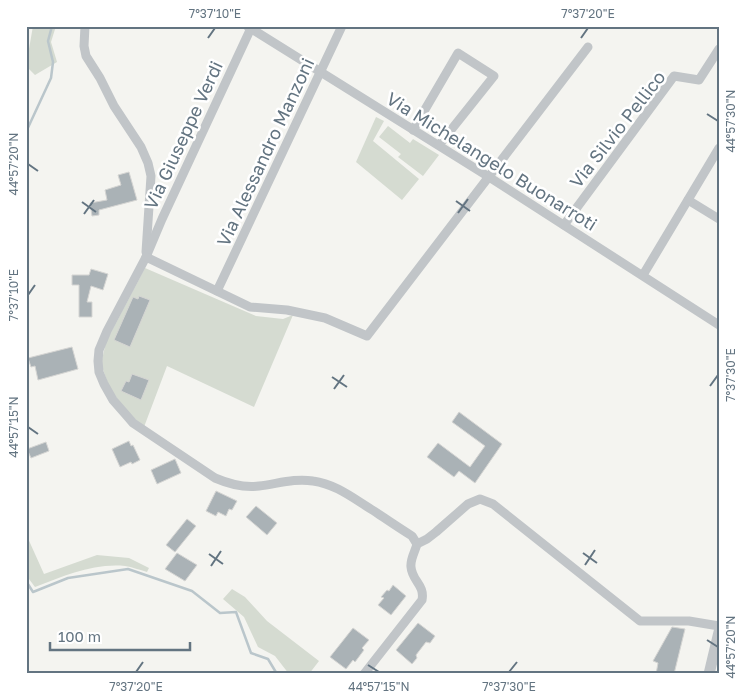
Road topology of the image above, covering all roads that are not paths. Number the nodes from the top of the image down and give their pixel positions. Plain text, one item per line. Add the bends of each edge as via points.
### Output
1 (84, 26) edge
2 (342, 26) edge
3 (250, 27) edge
4 (588, 47) dead end
5 (719, 49) edge
6 (320, 72) junction
7 (414, 130) junction
8 (439, 146) junction
9 (719, 148) edge
10 (489, 177) junction
11 (688, 200) junction
12 (719, 219) edge
13 (564, 224) junction
14 (146, 257) junction
15 (643, 276) junction
16 (217, 291) junction
17 (719, 325) edge
18 (417, 544) junction
19 (719, 626) edge
20 (719, 632) edge
21 (364, 674) edge
22 (708, 674) edge

1 - 14 street via 86,56 148,163 151,176
2 - 6 street, Via Alessandro Manzoni
3 - 6 street, Via Michelangelo Buonarroti
3 - 14 street, Via Giuseppe Verdi
4 - 10 street
5 - 13 street, Via Silvio Pellico via 699,80 674,76
6 - 7 street, Via Michelangelo Buonarroti
6 - 16 street, Via Alessandro Manzoni
7 - 8 street, Via Michelangelo Buonarroti
7 - 8 street via 458,53 494,76
8 - 10 street, Via Michelangelo Buonarroti
9 - 11 street
10 - 13 street, Via Michelangelo Buonarroti
10 - 16 street via 367,336 325,318 250,307
11 - 12 street
11 - 15 street
13 - 15 street, Via Michelangelo Buonarroti
14 - 16 street
14 - 18 street, Via Giuseppe Verdi via 107,331 98,361 99,372 113,400 133,423 226,483 258,487 304,480 335,487 394,523 412,536
15 - 17 street, Via Michelangelo Buonarroti
18 - 19 street via 468,504 480,499 493,504 640,621 689,621
18 - 21 street via 411,570 423,590 422,600
20 - 22 street

